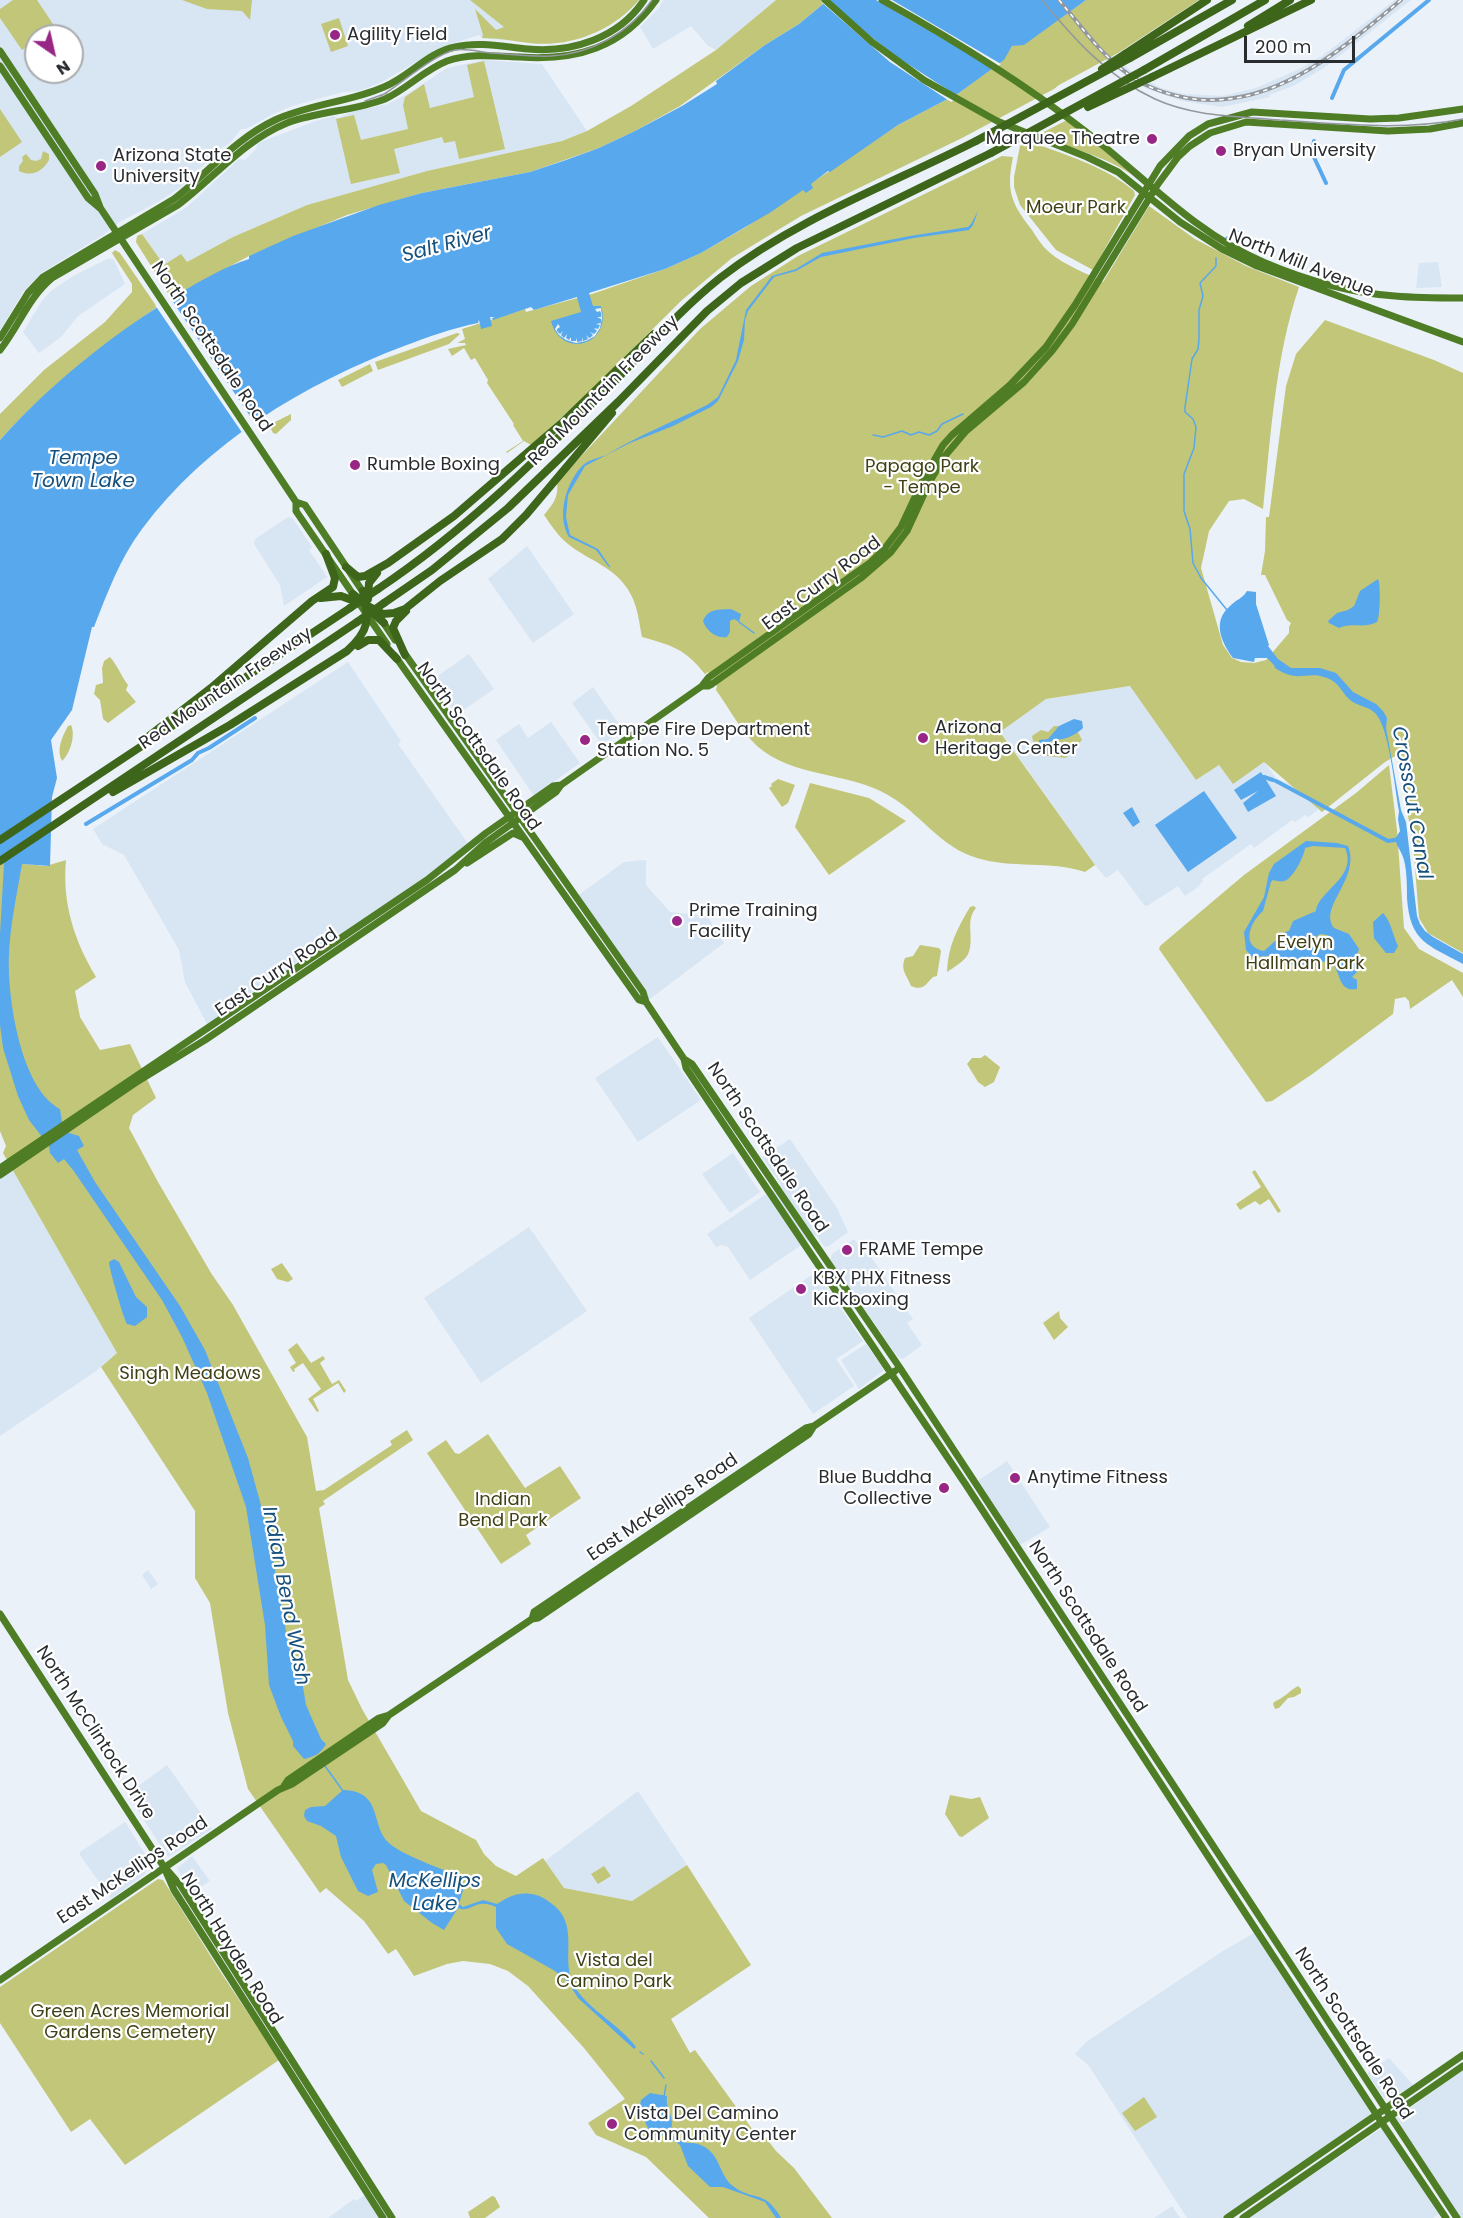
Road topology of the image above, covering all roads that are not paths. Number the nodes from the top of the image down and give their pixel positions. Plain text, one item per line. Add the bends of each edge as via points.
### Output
1 (644, 0) edge
2 (656, 0) edge
3 (825, 0) edge
4 (882, 0) edge
5 (1207, 0) edge
6 (1232, 0) edge
7 (1265, 0) edge
8 (1290, 0) edge
9 (1311, 0) edge
10 (574, 47) junction
11 (530, 49) junction
12 (0, 51) edge
13 (1198, 54) junction
14 (1127, 56) junction
15 (546, 59) junction
16 (0, 66) edge
17 (1463, 110) edge
18 (1057, 119) junction
19 (1463, 123) edge
20 (1148, 183) junction
21 (1155, 190) junction
22 (1143, 191) junction
23 (1150, 197) junction
24 (101, 209) junction
25 (119, 236) junction
26 (1356, 291) junction
27 (1463, 298) edge
28 (1355, 303) junction
29 (676, 318) junction
30 (0, 338) edge
31 (1463, 342) edge
32 (0, 350) edge
33 (618, 402) junction
34 (296, 502) junction
35 (326, 554) junction
36 (388, 563) junction
37 (346, 567) junction
38 (363, 591) joint
39 (352, 594) joint
40 (308, 606) junction
41 (410, 606) junction
42 (368, 609) junction
43 (384, 622) joint
44 (347, 651) junction
45 (401, 659) junction
46 (418, 680) junction
47 (702, 686) junction
48 (134, 752) junction
49 (88, 803) junction
50 (518, 815) junction
51 (511, 820) junction
52 (523, 838) junction
53 (0, 840) edge
54 (0, 861) edge
55 (455, 870) junction
56 (646, 1002) junction
57 (684, 1059) junction
58 (68, 1125) junction
59 (42, 1143) junction
60 (0, 1168) edge
61 (0, 1175) edge
62 (900, 1368) junction
63 (892, 1373) junction
64 (0, 1614) edge
65 (164, 1867) junction
66 (0, 1980) edge
67 (1463, 2055) edge
68 (1463, 2066) edge
69 (1385, 2109) junction
70 (1377, 2115) junction
71 (1391, 2118) junction
72 (1382, 2123) junction
73 (383, 2218) edge
74 (392, 2218) edge
75 (1227, 2218) edge
76 (1243, 2218) edge
77 (1446, 2218) edge
78 (1457, 2218) edge

1 - 10 main road via 613,31
2 - 15 main road via 635,23 608,43 582,54
3 - 22 main road, North Mill Avenue via 887,54 944,92 997,121 1108,166
4 - 20 main road, North Mill Avenue via 1030,89
5 - 14 highway
6 - 14 highway
7 - 18 highway, Red Mountain Freeway, bridge
8 - 13 highway
9 - 13 highway
10 - 11 main road
10 - 15 main road via 549,54
11 - 15 main road
11 - 25 main road via 480,44 451,48 386,86 276,120 228,150 190,187
12 - 24 main road via 95,194
13 - 18 highway, bridge
14 - 29 highway, Red Mountain Freeway, bridge via 1071,91 976,141 777,240 722,277
15 - 25 main road via 465,56 442,64 382,100 284,124 233,156 178,205
16 - 24 main road via 88,198
17 - 20 main road, East Curry Road via 1370,119 1260,111 1230,116 1189,136
18 - 33 highway, Red Mountain Freeway, bridge via 758,271 707,310
19 - 21 main road, East Curry Road via 1388,131 1239,123 1210,133 1190,146
20 - 21 main road, North Mill Avenue
20 - 22 main road, East Curry Road
21 - 23 main road, East Curry Road
21 - 26 main road, North Mill Avenue via 1205,231 1244,253 1316,282
22 - 23 main road, North Mill Avenue
22 - 47 main road, East Curry Road via 1046,346 1010,385 943,445 901,527 885,548
23 - 28 main road, North Mill Avenue via 1191,230 1239,257
23 - 47 main road, East Curry Road via 1052,351 1029,378 966,431 944,457 907,531 891,552 861,578 708,686
24 - 25 main road, North Scottsdale Road
25 - 30 main road via 39,281
25 - 32 main road via 40,289
25 - 34 main road, North Scottsdale Road
26 - 27 main road, North Mill Avenue
26 - 28 main road
28 - 31 main road, North Mill Avenue
29 - 36 highway via 645,341 581,405 454,516
29 - 48 highway, Red Mountain Freeway, bridge via 528,468 449,538
33 - 41 highway via 502,539
33 - 49 highway, Red Mountain Freeway, bridge via 483,530 357,622
34 - 35 main road, North Scottsdale Road via 296,511
34 - 37 main road, North Scottsdale Road via 305,505
35 - 39 main road, North Scottsdale Road
35 - 40 highway via 335,584
36 - 37 highway via 361,577
36 - 42 highway via 371,579
37 - 38 main road, North Scottsdale Road
38 - 42 highway
39 - 42 highway
40 - 42 highway via 332,595
40 - 48 highway via 148,735
41 - 42 highway via 382,614
41 - 45 highway via 393,628
42 - 43 highway
42 - 44 highway via 362,636
42 - 45 main road, North Scottsdale Road
43 - 45 main road, North Scottsdale Road
44 - 45 highway via 374,639
44 - 49 highway via 230,725
45 - 46 main road, North Scottsdale Road
46 - 50 main road, North Scottsdale Road
46 - 51 main road, North Scottsdale Road
47 - 50 main road, East Curry Road
48 - 53 highway, Red Mountain Freeway
49 - 54 highway, Red Mountain Freeway
50 - 51 main road, East Curry Road
50 - 56 main road, North Scottsdale Road via 643,992
51 - 52 main road, North Scottsdale Road
51 - 55 main road, East Curry Road
51 - 58 main road, East Curry Road
52 - 55 main road via 513,833
52 - 56 main road, North Scottsdale Road via 639,1000
55 - 58 main road, East Curry Road via 205,1040
56 - 57 main road, North Scottsdale Road
57 - 62 main road, North Scottsdale Road via 692,1064
57 - 63 main road, North Scottsdale Road via 691,1077
58 - 59 main road, East Curry Road
59 - 60 main road, East Curry Road
59 - 61 main road, East Curry Road
62 - 63 main road, East McKellips Road
62 - 69 main road, North Scottsdale Road
63 - 65 main road, East McKellips Road via 538,1618
63 - 70 main road, North Scottsdale Road
64 - 65 main road, North McClintock Drive
65 - 66 main road, East McKellips Road
65 - 73 main road, North Hayden Road via 174,1890
65 - 74 main road, North Hayden Road via 181,1886
67 - 69 main road
68 - 71 main road
69 - 70 main road
69 - 71 main road, North Scottsdale Road
70 - 72 main road, North Scottsdale Road
70 - 75 main road
71 - 72 main road
71 - 78 main road, North Scottsdale Road
72 - 76 main road
72 - 77 main road, North Scottsdale Road

